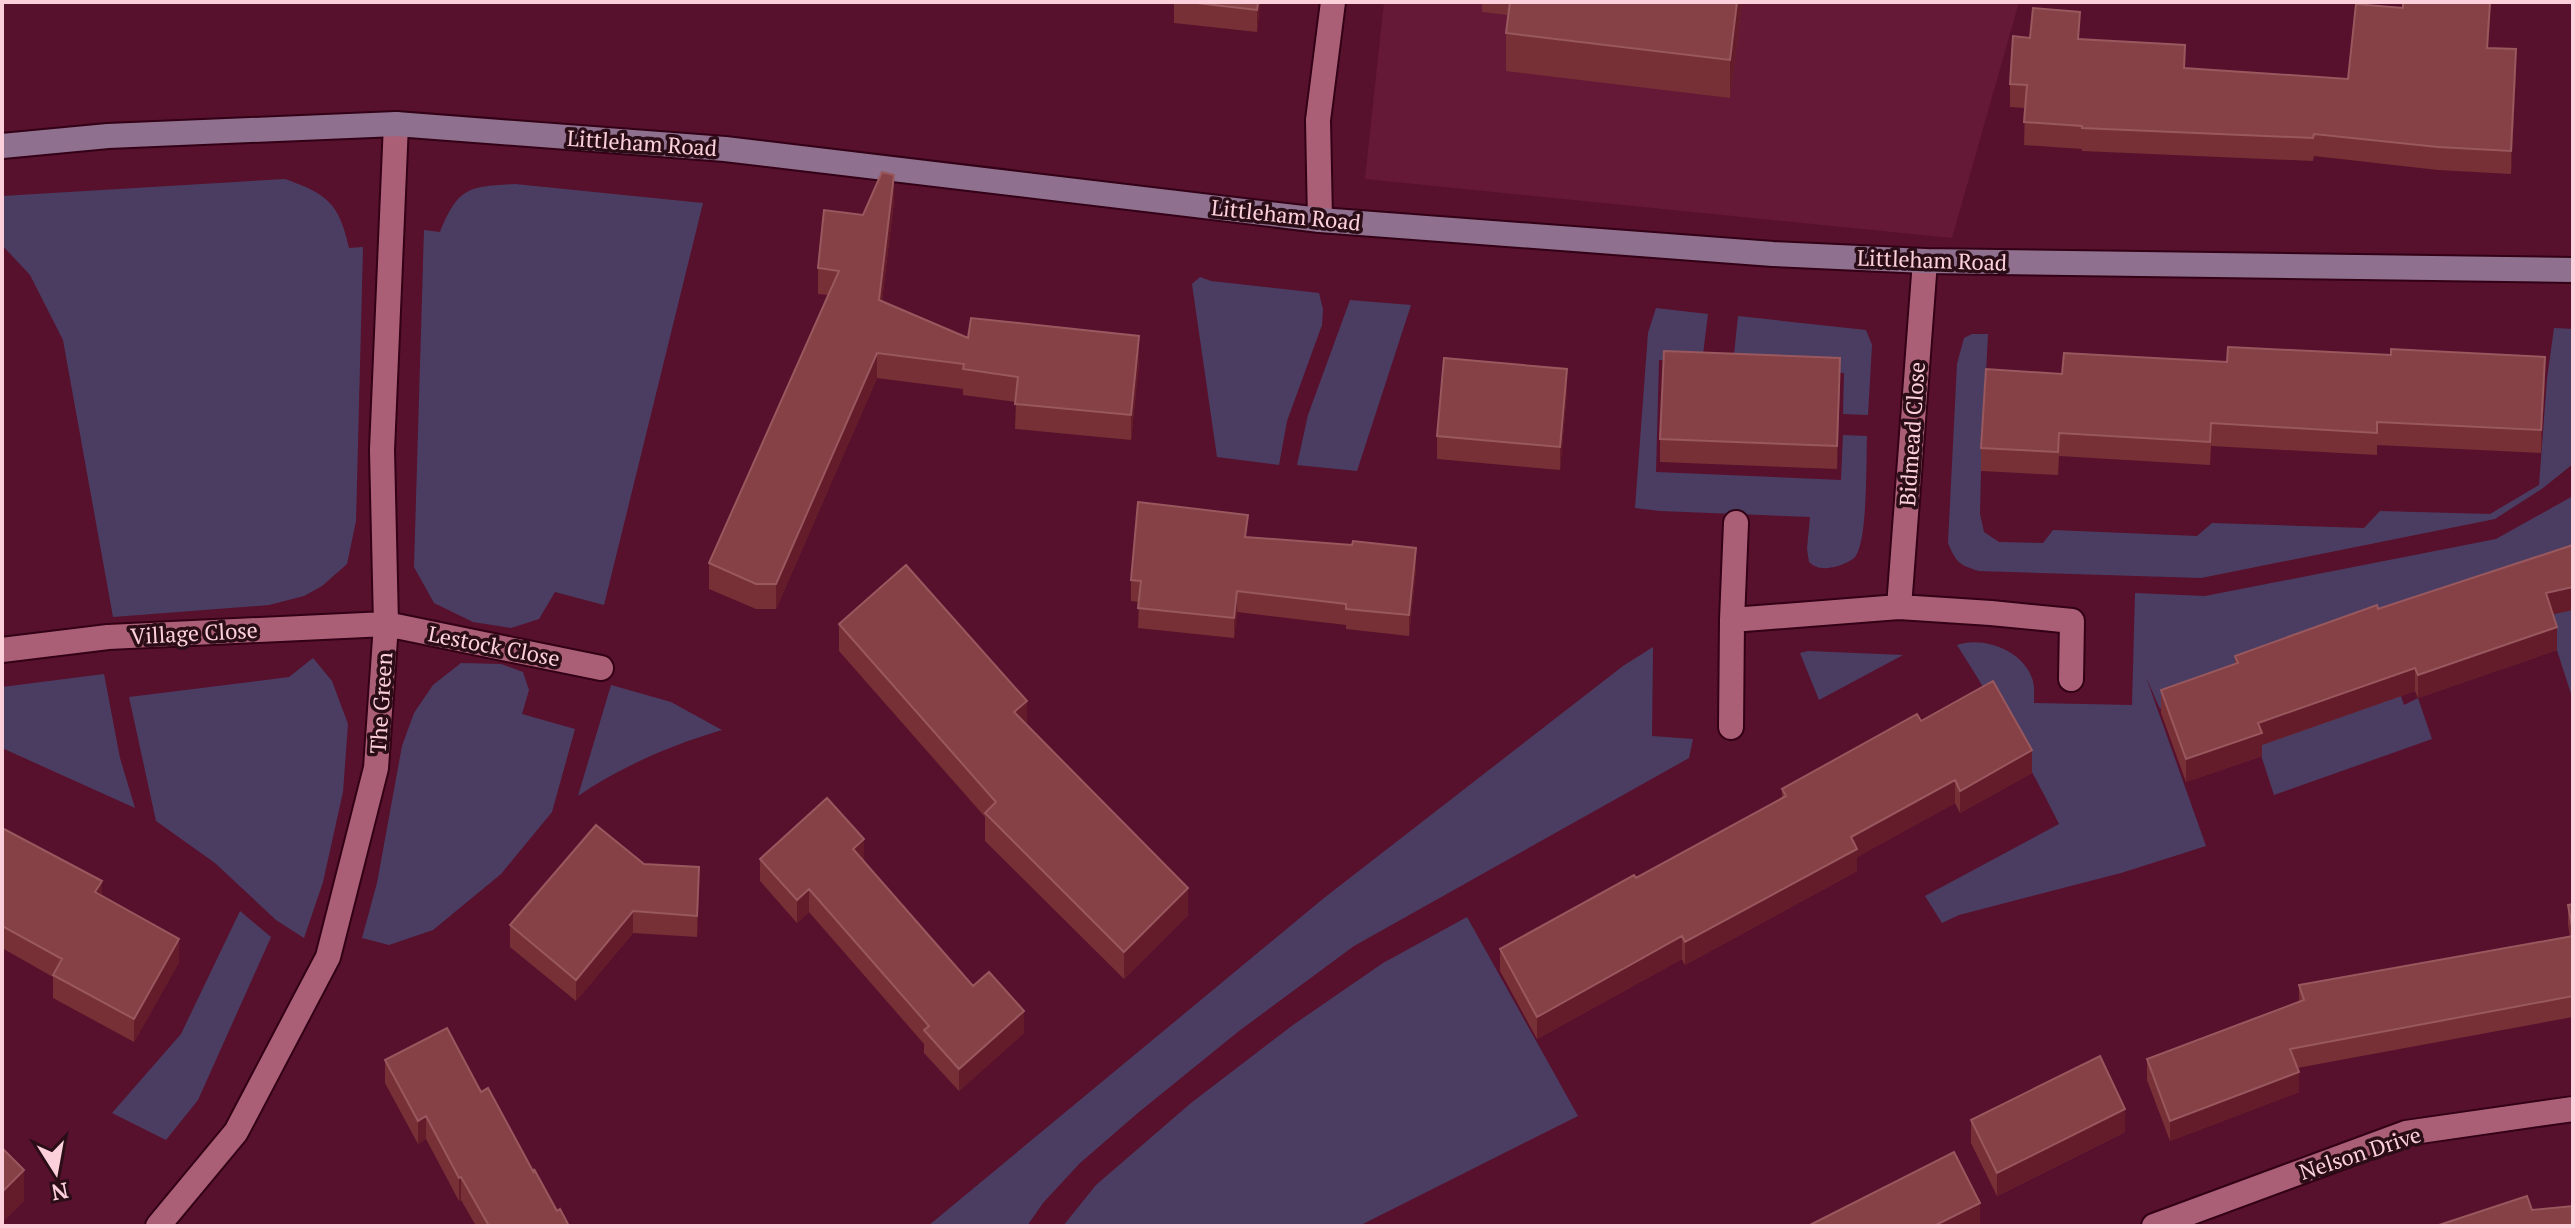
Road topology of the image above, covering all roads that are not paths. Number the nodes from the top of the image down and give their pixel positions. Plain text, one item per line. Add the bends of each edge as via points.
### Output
1 (1333, 2) edge
2 (396, 124) junction
3 (2, 146) edge
4 (1320, 220) junction
5 (1925, 261) junction
6 (2573, 270) edge
7 (1736, 523) dead end
8 (1899, 607) junction
9 (1732, 620) junction
10 (386, 624) junction
11 (2, 650) edge
12 (601, 668) dead end
13 (2071, 679) dead end
14 (1731, 727) dead end
15 (2573, 1109) edge
16 (158, 1226) edge
17 (2154, 1226) edge

1 - 4 street via 1318,120
2 - 3 street, Littleham Road via 108,136
2 - 4 street, Littleham Road via 725,149
2 - 10 street, The Green via 382,450
4 - 5 street, Littleham Road
5 - 6 street, Littleham Road
5 - 8 street, Bidmead Close
7 - 9 street
8 - 9 street
8 - 13 street via 2072,621
9 - 14 street
10 - 11 street, Village Close via 108,637
10 - 12 street, Lestock Close
10 - 16 street, The Green via 376,768 328,957 236,1132
15 - 17 street, Nelson Drive via 2406,1133

